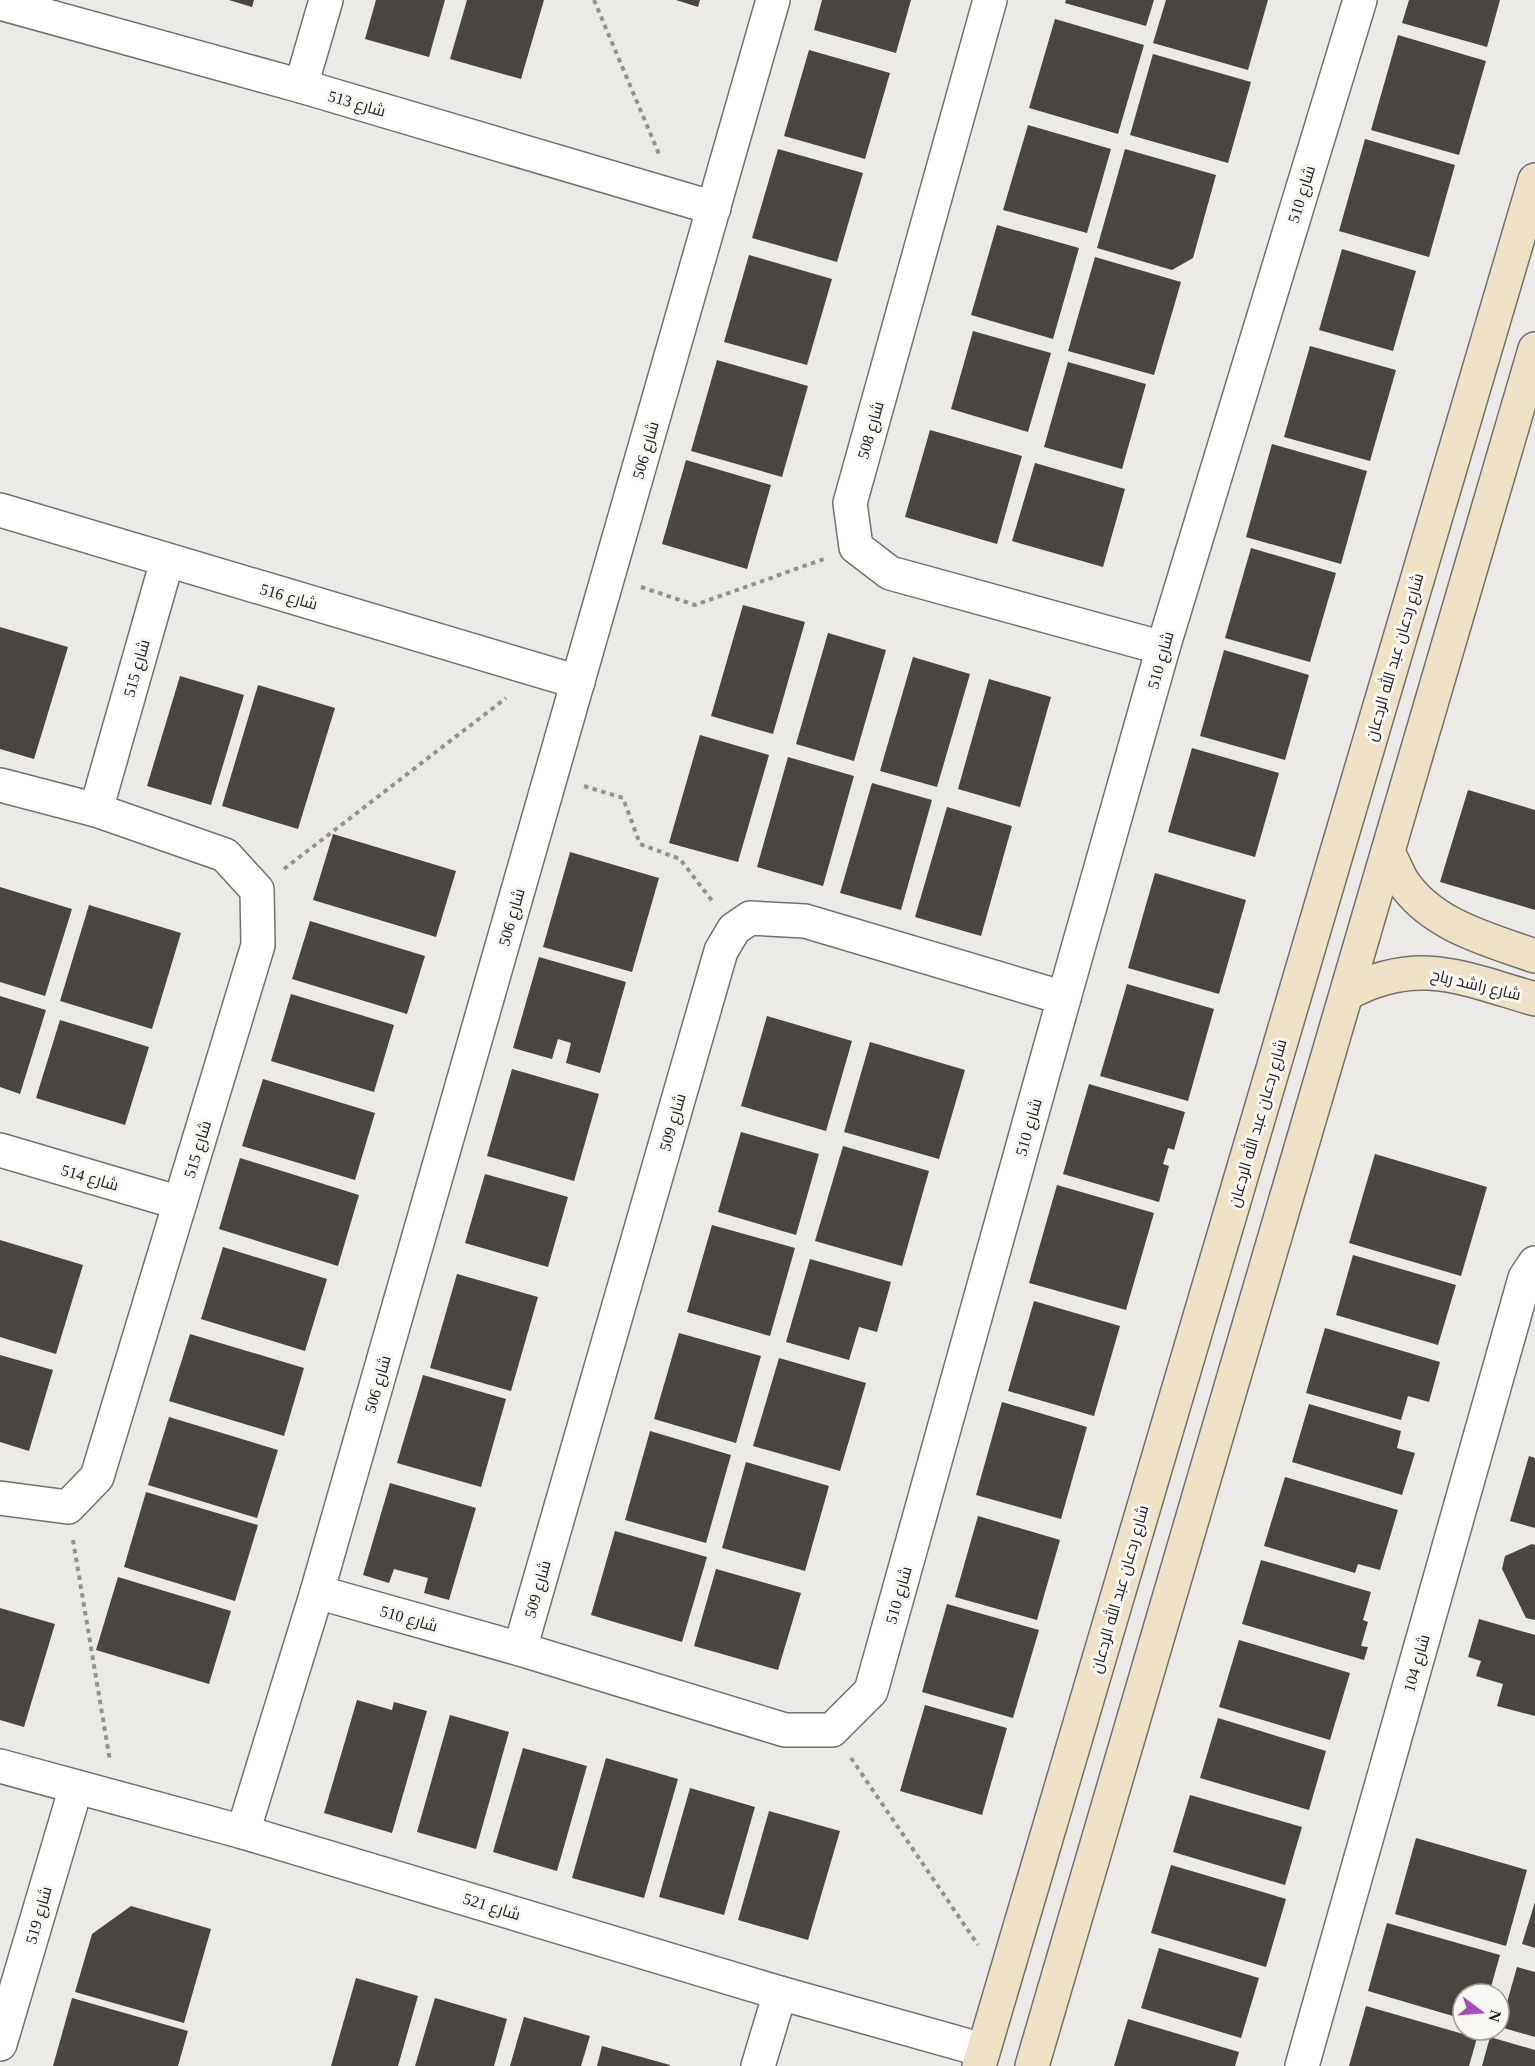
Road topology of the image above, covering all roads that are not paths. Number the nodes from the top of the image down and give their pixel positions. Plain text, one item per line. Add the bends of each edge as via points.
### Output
1 (326, 0) edge
2 (773, 0) edge
3 (990, 0) edge
4 (1360, 0) edge
5 (0, 3) edge
6 (301, 86) junction
7 (1535, 180) edge
8 (714, 208) junction
9 (1535, 349) edge
10 (1464, 420) junction
11 (1509, 434) junction
12 (0, 510) edge
13 (167, 561) junction
14 (1163, 648) junction
15 (578, 682) junction
16 (0, 785) edge
17 (96, 810) junction
18 (1389, 854) junction
19 (1470, 933) junction
20 (1535, 956) edge
21 (1457, 976) junction
22 (1348, 993) junction
23 (1064, 998) junction
24 (1535, 999) edge
25 (0, 1150) edge
26 (180, 1203) junction
27 (1535, 1263) edge
28 (0, 1498) edge
29 (317, 1593) junction
30 (520, 1649) junction
31 (0, 1766) edge
32 (76, 1787) junction
33 (243, 1832) junction
34 (780, 1993) junction
35 (0, 2044) edge
36 (981, 2058) edge
37 (758, 2066) edge
38 (1032, 2066) edge
39 (1302, 2066) edge

1 - 6 street
2 - 8 street, شارع 506
3 - 14 street, شارع 508 via 850,503 856,548 891,573
4 - 14 street, شارع 510
5 - 6 street, شارع 513
6 - 8 street, شارع 513
7 - 10 street, شارع ردعان عبد الله الردعان
8 - 15 street, شارع 506
9 - 11 street
10 - 11 street
10 - 36 street, شارع ردعان عبد الله الردعان
11 - 18 street
12 - 13 street, شارع 516
13 - 15 street, شارع 516
13 - 17 street, شارع 515
14 - 23 street, شارع 510
15 - 29 street, شارع 506
16 - 17 street
17 - 26 street, شارع 515 via 225,855 257,890 258,945
18 - 19 street via 1402,880 1420,902 1443,920
18 - 22 street
19 - 20 street
19 - 21 street
21 - 22 street, شارع راشد رباح via 1435,972 1390,975
21 - 24 street, شارع راشد رباح
22 - 38 street
23 - 30 street, شارع 509 via 805,921 750,918 734,929 721,951
23 - 30 street, شارع 510 via 871,1691 832,1730 785,1730
25 - 26 street, شارع 514
26 - 28 street, شارع 515 via 97,1477 68,1507
27 - 39 street, شارع 104 via 1525,1278
29 - 30 street, شارع 510
29 - 33 street, شارع 506
31 - 32 street, شارع 521
32 - 33 street, شارع 521
32 - 35 street, شارع 519
33 - 34 street, شارع 521
34 - 36 street, شارع 521
34 - 37 street

